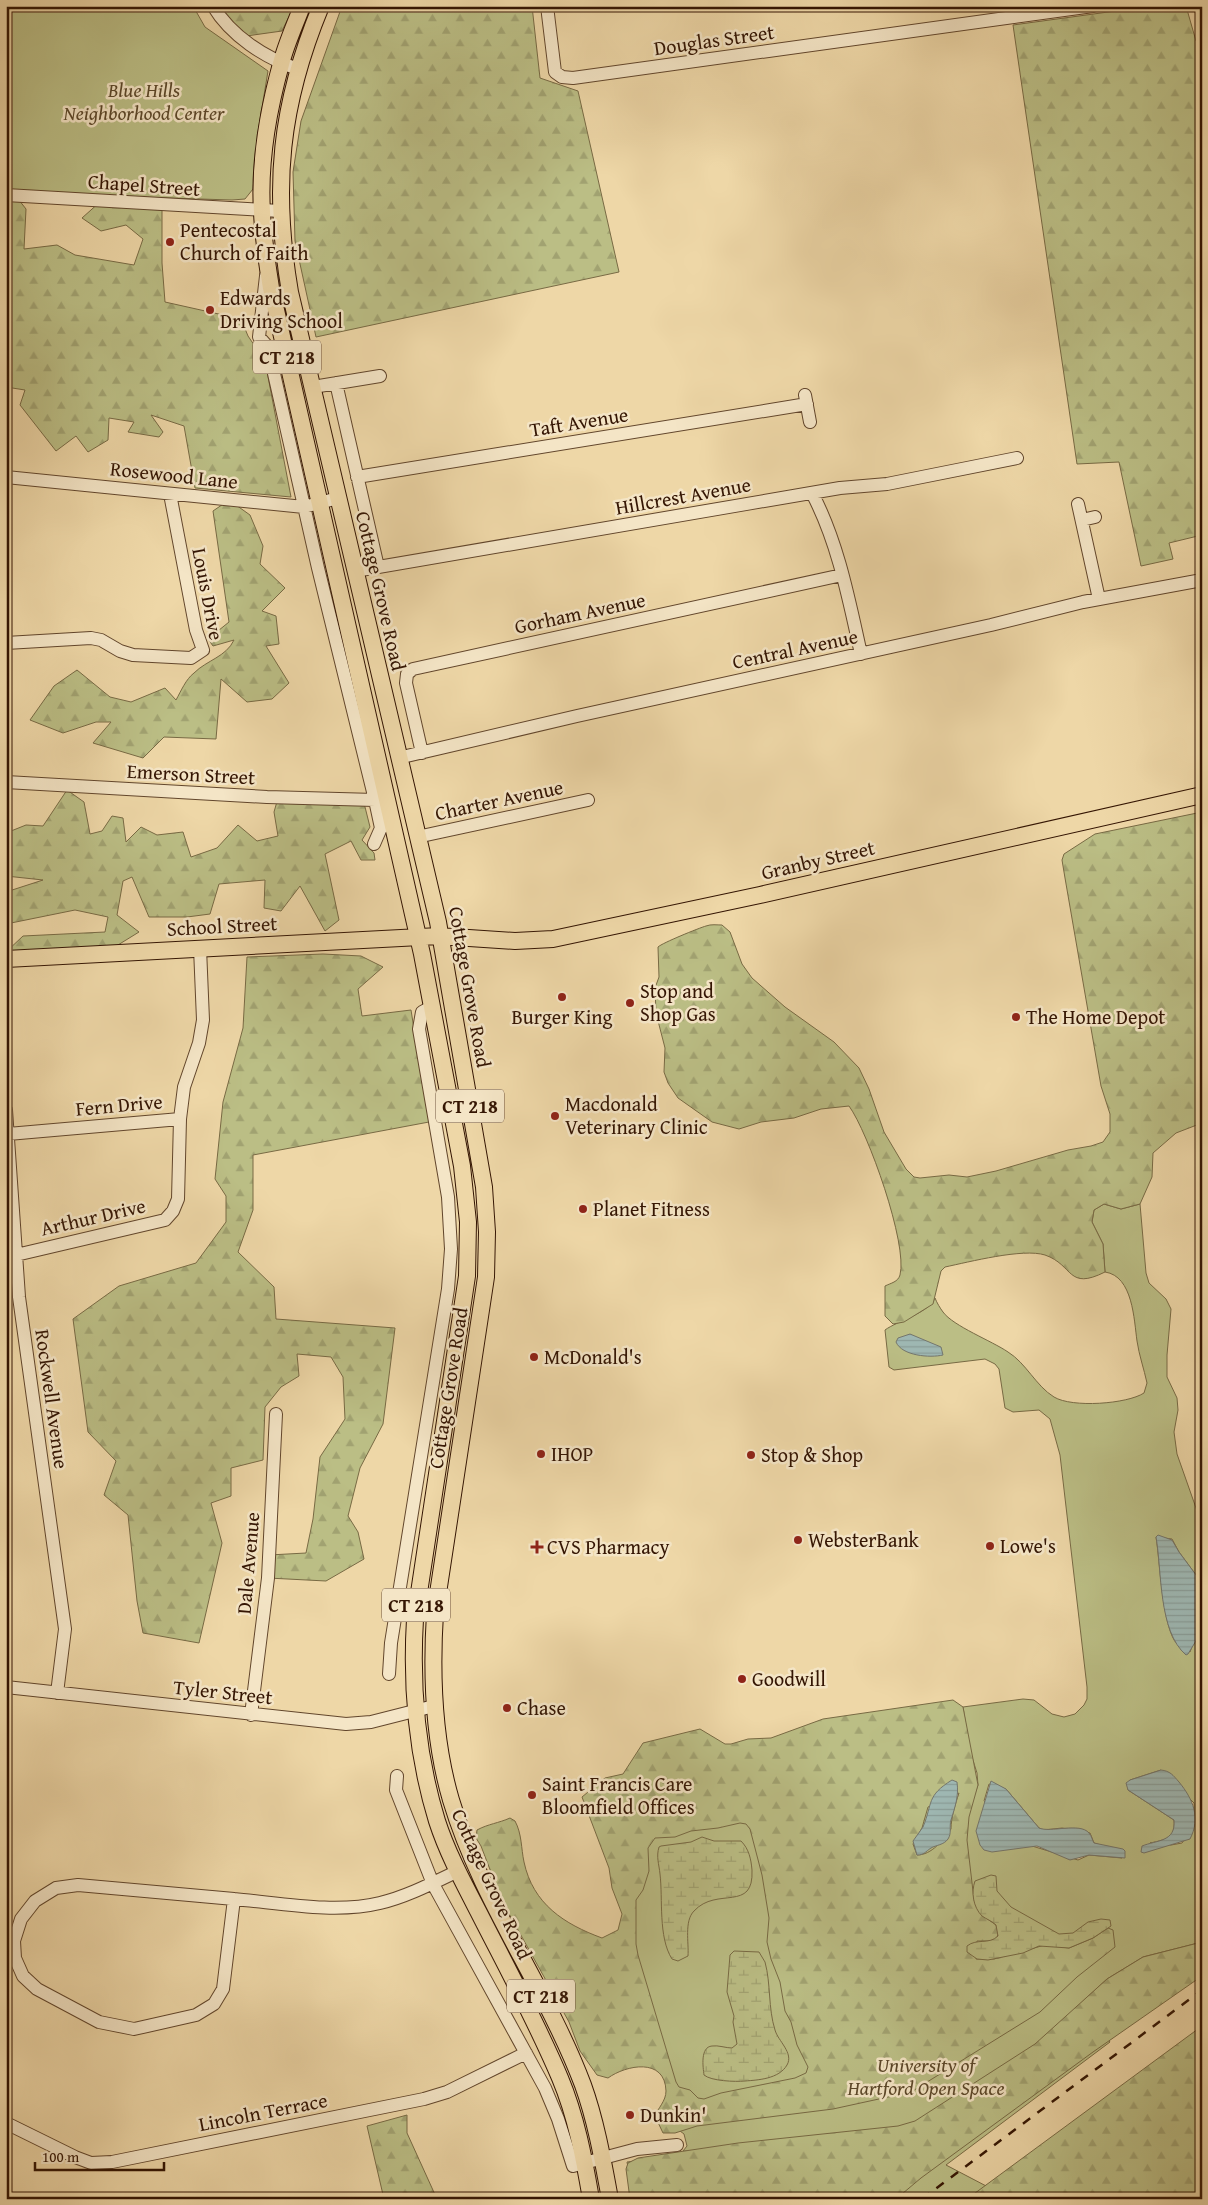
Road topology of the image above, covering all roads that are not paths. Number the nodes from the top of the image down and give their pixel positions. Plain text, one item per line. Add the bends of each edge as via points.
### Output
1 (213, 6) edge
2 (302, 6) edge
3 (321, 6) edge
4 (547, 6) edge
5 (1093, 6) edge
6 (281, 63) junction
7 (298, 69) junction
8 (6, 195) edge
9 (262, 211) junction
10 (280, 212) junction
11 (268, 266) junction
12 (380, 376) dead end
13 (336, 383) junction
14 (313, 387) junction
15 (810, 422) dead end
16 (1017, 458) dead end
17 (6, 477) edge
18 (358, 478) junction
19 (812, 493) junction
20 (170, 494) junction
21 (338, 498) junction
22 (320, 502) junction
23 (1078, 504) dead end
24 (304, 507) junction
25 (1095, 517) dead end
26 (1082, 520) junction
27 (378, 567) junction
28 (355, 571) junction
29 (842, 575) junction
30 (1202, 580) edge
31 (1099, 598) junction
32 (6, 643) edge
33 (861, 654) junction
34 (422, 753) junction
35 (398, 758) junction
36 (6, 782) edge
37 (1202, 795) edge
38 (375, 800) junction
39 (588, 800) dead end
40 (417, 838) junction
41 (374, 844) dead end
42 (439, 936) junction
43 (418, 937) junction
44 (200, 948) junction
45 (6, 958) edge
46 (431, 1007) junction
47 (6, 1110) edge
48 (180, 1119) junction
49 (454, 1120) junction
50 (437, 1123) junction
51 (8, 1134) junction
52 (16, 1254) junction
53 (467, 1276) junction
54 (486, 1277) junction
55 (435, 1369) junction
56 (453, 1373) junction
57 (276, 1414) dead end
58 (433, 1499) junction
59 (452, 1503) junction
60 (389, 1674) dead end
61 (6, 1687) edge
62 (57, 1692) junction
63 (434, 1706) junction
64 (416, 1711) junction
65 (251, 1715) junction
66 (397, 1776) dead end
67 (458, 1871) junction
68 (433, 1884) junction
69 (234, 1899) junction
70 (526, 2053) junction
71 (6, 2123) edge
72 (677, 2145) dead end
73 (602, 2158) junction
74 (578, 2165) junction
75 (592, 2199) edge
76 (610, 2199) edge

1 - 6 street via 239,37
2 - 6 main road, Cottage Grove Road / CT 218
3 - 7 main road, Cottage Grove Road / CT 218
4 - 5 street, Douglas Street via 555,72 562,78
6 - 7 street
6 - 9 main road, Cottage Grove Road / CT 218 via 268,123
7 - 10 main road, Cottage Grove Road / CT 218 via 284,135
8 - 9 street, Chapel Street
9 - 10 street, Chapel Street
9 - 11 main road, Cottage Grove Road / CT 218
10 - 14 main road, Cottage Grove Road / CT 218 via 290,292
11 - 22 main road, Cottage Grove Road / CT 218
11 - 24 street, Cottage Grove Road via 259,337 268,347
12 - 13 street
13 - 14 street
13 - 18 street
14 - 21 main road, Cottage Grove Road / CT 218
15 - 18 street, Taft Avenue via 806,400
16 - 19 street, Hillcrest Avenue via 890,483
17 - 20 street, Rosewood Lane
18 - 27 street
19 - 27 street, Hillcrest Avenue
19 - 29 street via 825,519
20 - 24 street, Rosewood Lane
20 - 32 street, Louis Drive via 196,630 203,650 192,658 133,655 91,638
21 - 22 street, Rosewood Lane
21 - 28 main road, Cottage Grove Road / CT 218
22 - 24 street, Rosewood Lane
22 - 43 main road, Cottage Grove Road / CT 218
23 - 26 street
24 - 38 street, Cottage Grove Road
25 - 26 street
26 - 31 street
27 - 28 street, Hillcrest Avenue
28 - 35 main road, Cottage Grove Road / CT 218
29 - 33 street
29 - 34 street, Gorham Avenue via 414,669 408,674 406,683
30 - 31 street, Central Avenue
31 - 33 street, Central Avenue
33 - 34 street, Central Avenue
34 - 35 street, Central Avenue
35 - 40 main road, Cottage Grove Road / CT 218
36 - 38 street, Emerson Street
37 - 42 main road, Granby Street via 569,936 515,941
38 - 41 street, Cottage Grove Road via 381,828
39 - 40 street, Charter Avenue
40 - 42 main road, Cottage Grove Road / CT 218
42 - 43 main road, School Street
42 - 54 main road, Cottage Grove Road / CT 218 via 484,1187
43 - 44 main road, School Street
43 - 46 main road, Cottage Grove Road / CT 218
44 - 45 main road, School Street
44 - 48 street, Fern Drive via 203,1020 184,1087
46 - 49 main road, Cottage Grove Road / CT 218
46 - 50 street, Cottage Grove Road via 422,1012 419,1029
47 - 51 street, Rockwell Avenue
48 - 51 street, Fern Drive
48 - 52 street, Arthur Drive via 178,1199 173,1212 164,1220
49 - 50 street
49 - 53 main road, Cottage Grove Road / CT 218 via 466,1204
50 - 55 street, Cottage Grove Road via 448,1197 451,1249
51 - 52 street, Rockwell Avenue
52 - 62 street, Rockwell Avenue via 19,1297 63,1611
53 - 54 main road
53 - 56 main road, Cottage Grove Road / CT 218
54 - 59 main road, Cottage Grove Road / CT 218
55 - 56 street, Cottage Grove Road
55 - 60 street, Cottage Grove Road via 391,1643
56 - 58 main road, Cottage Grove Road / CT 218
57 - 65 street, Dale Avenue via 268,1578
58 - 59 main road
58 - 64 main road, Cottage Grove Road / CT 218 via 414,1619
59 - 63 main road, Cottage Grove Road / CT 218 via 435,1613 432,1653
61 - 62 street, Tyler Street
62 - 65 street, Tyler Street
63 - 64 street, Tyler Street
63 - 73 main road, Cottage Grove Road / CT 218 via 451,1800 483,1883 558,2030 582,2085
64 - 65 street, Tyler Street via 371,1722 346,1724
64 - 67 main road, Cottage Grove Road / CT 218 via 421,1752 438,1822
66 - 68 street, Cottage Grove Road via 396,1790
67 - 68 street
67 - 74 main road, Cottage Grove Road / CT 218 via 561,2079 579,2137
68 - 69 street via 380,1903 338,1908
68 - 70 street, Cottage Grove Road
69 - 69 street via 78,1885 56,1888 35,1901 21,1919 14,1941 16,1958 23,1976 37,1988 99,2022 134,2029 196,2015 214,2004 223,1989
70 - 71 street, Lincoln Terrace via 447,2092 424,2099 112,2162 91,2163
70 - 74 street, Cottage Grove Road
72 - 73 street
73 - 74 street
73 - 76 main road, Cottage Grove Road / CT 218
74 - 75 main road, Cottage Grove Road / CT 218

